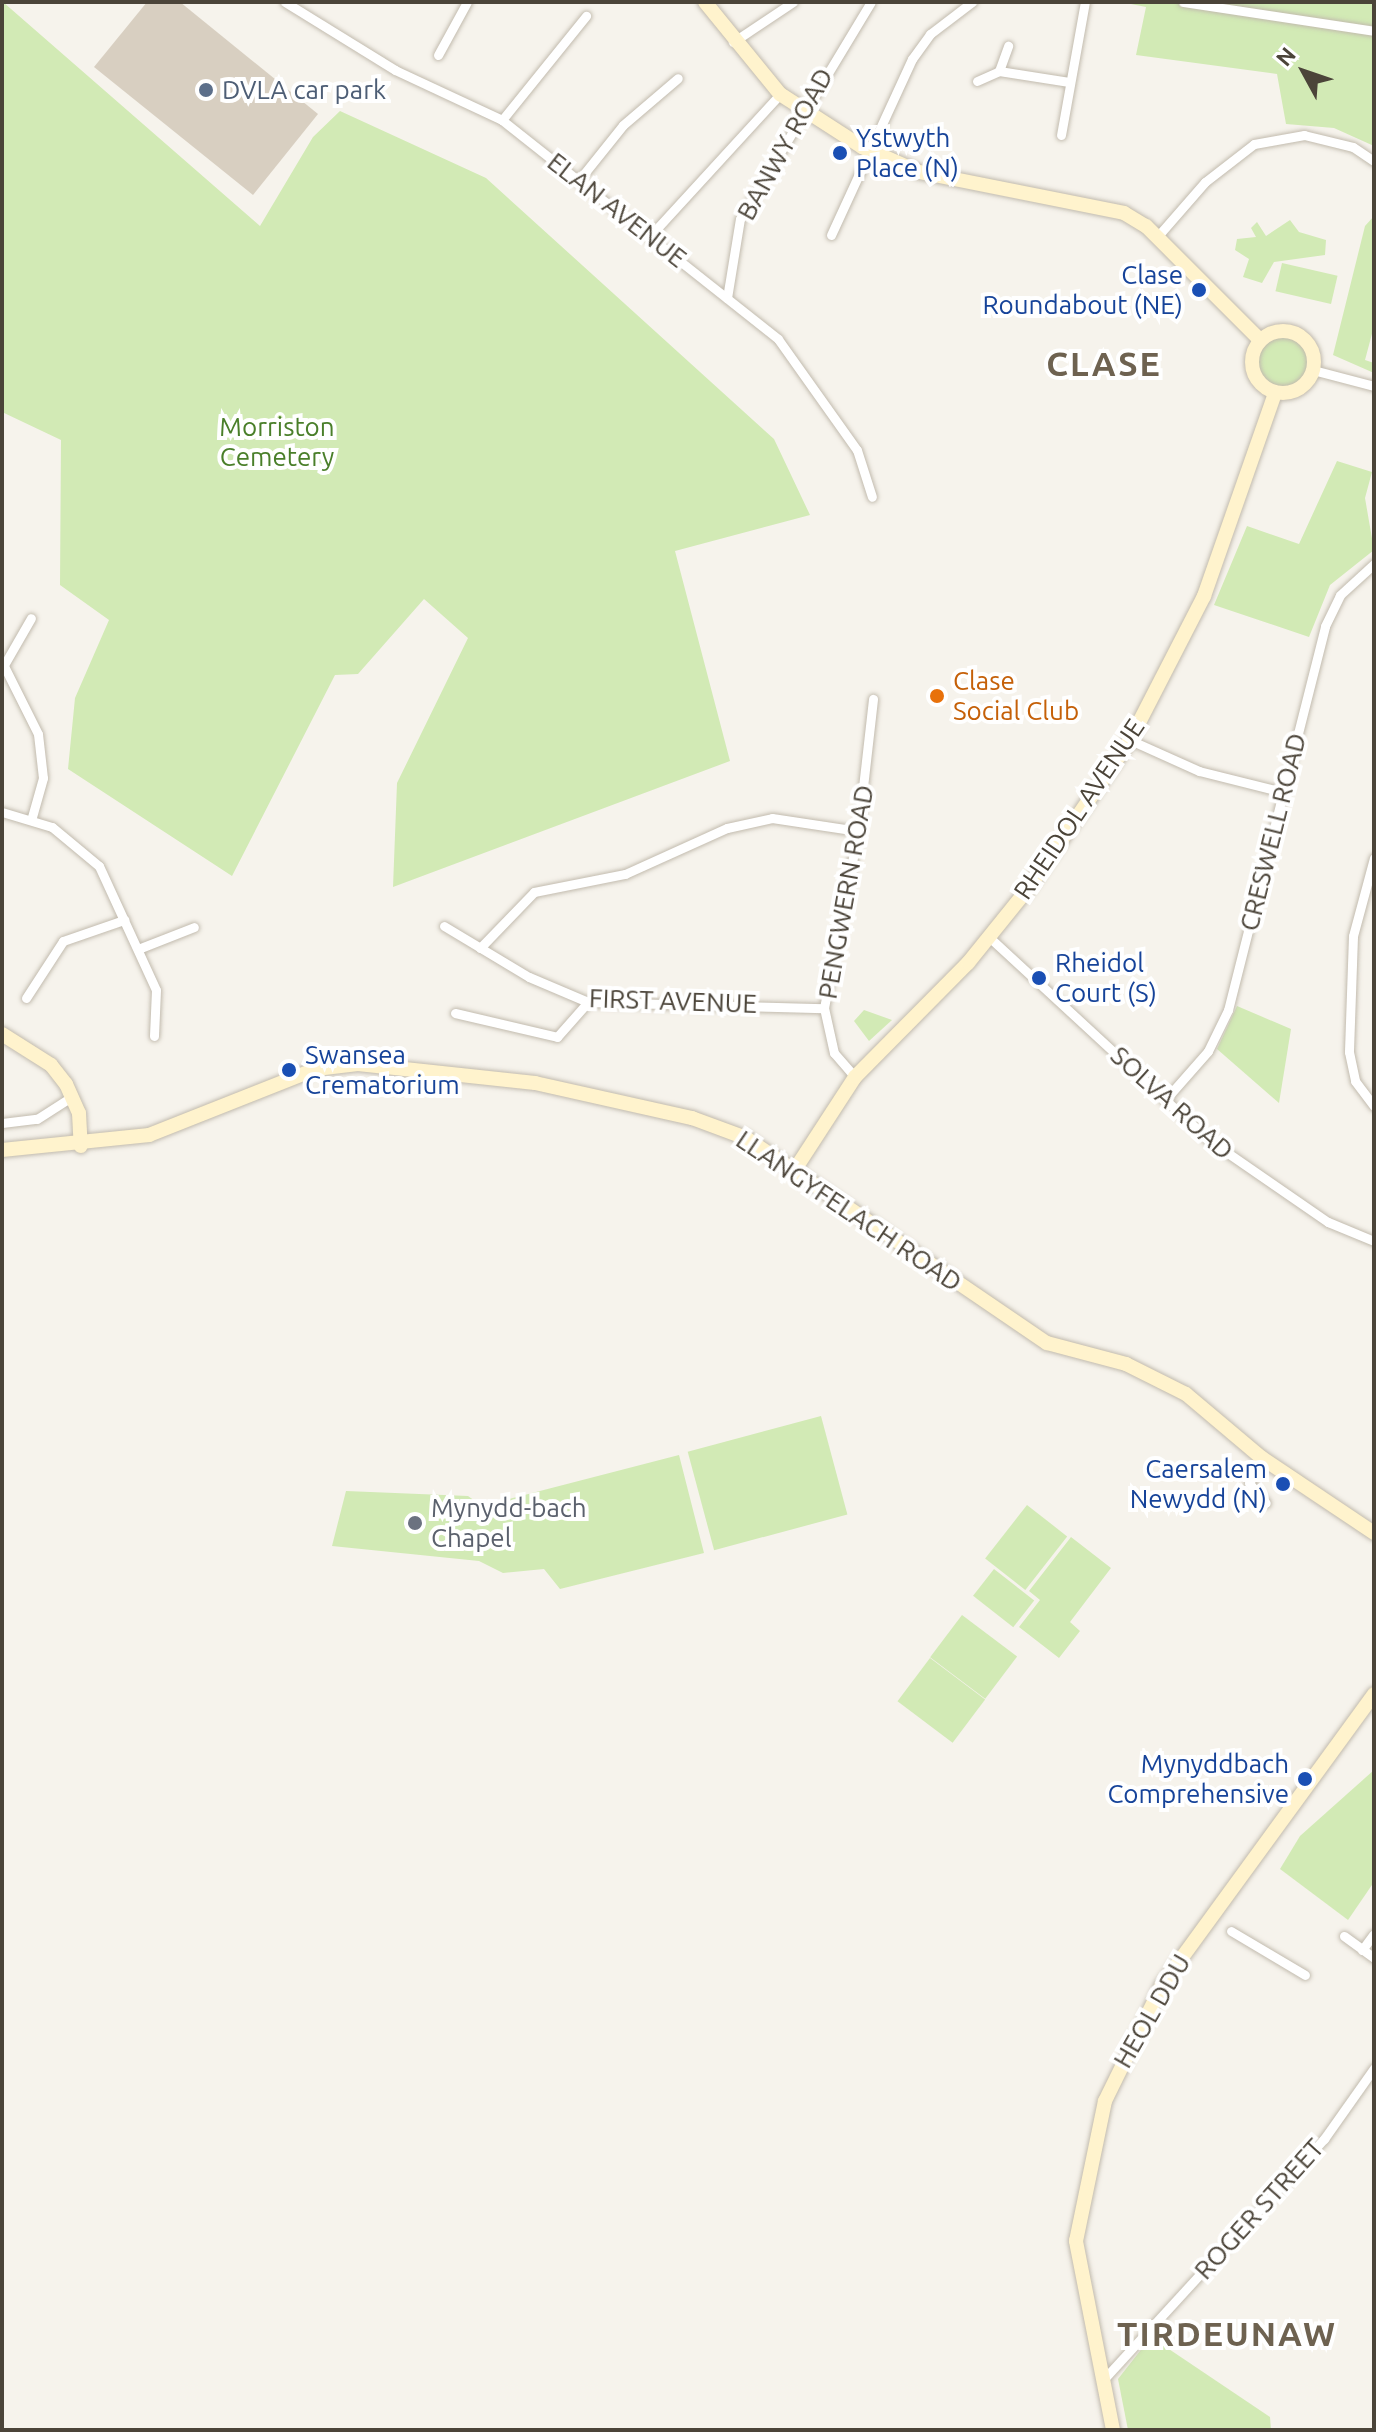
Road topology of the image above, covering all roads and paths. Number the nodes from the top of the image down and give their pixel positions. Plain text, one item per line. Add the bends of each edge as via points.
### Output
1 (285, 2) edge
2 (467, 2) edge
3 (705, 2) edge
4 (793, 2) edge
5 (871, 2) edge
6 (972, 2) edge
7 (1085, 2) edge
8 (1183, 2) edge
9 (586, 16) dead end
10 (1374, 31) edge
11 (733, 42) junction
12 (1008, 46) dead end
13 (438, 55) dead end
14 (999, 71) junction
15 (678, 78) dead end
16 (977, 81) dead end
17 (1069, 82) junction
18 (780, 94) junction
19 (804, 109) junction
20 (502, 120) junction
21 (1061, 135) dead end
22 (871, 151) junction
23 (1374, 161) edge
24 (579, 180) junction
25 (831, 235) dead end
26 (650, 236) junction
27 (1157, 237) junction
28 (727, 298) junction
29 (1260, 340) junction
30 (1313, 370) junction
31 (1374, 386) edge
32 (1275, 393) junction
33 (872, 497) dead end
34 (1374, 564) edge
35 (31, 618) dead end
36 (3, 664) edge
37 (873, 699) dead end
38 (1130, 740) junction
39 (1283, 792) junction
40 (2, 812) edge
41 (32, 817) junction
42 (858, 831) junction
43 (1374, 858) edge
44 (124, 920) junction
45 (444, 926) dead end
46 (194, 927) dead end
47 (989, 937) junction
48 (480, 948) junction
49 (138, 949) junction
50 (26, 998) dead end
51 (588, 1002) junction
52 (824, 1008) junction
53 (455, 1013) dead end
54 (2, 1034) edge
55 (154, 1036) dead end
56 (855, 1077) junction
57 (73, 1096) junction
58 (1165, 1100) junction
59 (1374, 1106) edge
60 (2, 1123) edge
61 (81, 1146) junction
62 (2, 1150) edge
63 (794, 1171) junction
64 (1374, 1241) edge
65 (1262, 1458) junction
66 (1266, 1503) dead end
67 (1374, 1533) edge
68 (1374, 1694) edge
69 (1231, 1931) dead end
70 (1373, 1935) edge
71 (1344, 1936) dead end
72 (1362, 1950) junction
73 (1374, 1958) edge
74 (1305, 1975) dead end
75 (1374, 2068) edge
76 (1104, 2379) junction
77 (1113, 2430) edge

1 - 20 street, ELAN AVENUE via 395,70
2 - 13 street
3 - 11 street
4 - 11 street
5 - 19 street, BANWY ROAD
6 - 22 street via 930,34 912,59
7 - 17 street
8 - 10 street
9 - 20 street
11 - 18 street
12 - 14 street
14 - 16 street
14 - 17 street
15 - 24 street via 623,125
17 - 21 street
18 - 19 street
18 - 26 street
19 - 22 street
19 - 28 street, BANWY ROAD via 740,219
20 - 24 street, ELAN AVENUE
22 - 25 street
22 - 27 street via 919,172 1103,204
23 - 27 street via 1353,147 1304,135 1254,144 1205,182
24 - 26 street, ELAN AVENUE
26 - 28 street, ELAN AVENUE
27 - 29 street
28 - 33 street, ELAN AVENUE via 778,339 829,403 857,450
29 - 30 street via 1294,333 1311,349
29 - 32 street via 1252,369
30 - 31 street
30 - 32 street via 1301,387
32 - 38 street, RHEIDOL AVENUE via 1204,596
34 - 39 street, CRESWELL ROAD via 1340,595 1325,626
35 - 36 street
36 - 41 street via 38,734 43,778
37 - 42 street, PENGWERN ROAD
38 - 39 street via 1199,771
38 - 47 street, RHEIDOL AVENUE
39 - 58 street, CRESWELL ROAD via 1228,1010 1208,1051
40 - 41 street
41 - 44 street via 99,866
42 - 48 street via 772,818 727,828 625,874 534,892
42 - 52 street, PENGWERN ROAD
43 - 59 street via 1353,936 1349,1052 1355,1081
44 - 49 street
44 - 50 street via 63,941
45 - 48 street, FIRST AVENUE
46 - 49 street
47 - 56 street, RHEIDOL AVENUE
47 - 58 street, SOLVA ROAD
48 - 51 street, FIRST AVENUE
49 - 55 street via 159,1003
51 - 52 street, FIRST AVENUE
51 - 53 street via 557,1037
52 - 56 street, PENGWERN ROAD via 834,1053
54 - 57 street via 51,1065
56 - 63 street, RHEIDOL AVENUE
57 - 60 street via 37,1119
57 - 61 street
58 - 64 street, SOLVA ROAD via 1267,1183
61 - 62 street, LLANGYFELACH ROAD
61 - 63 street, LLANGYFELACH ROAD via 200,1120 316,1069 389,1064 535,1083 692,1118 746,1138
63 - 65 street, LLANGYFELACH ROAD via 1047,1343 1126,1364 1186,1394
65 - 66 street via 1249,1483
65 - 67 street, LLANGYFELACH ROAD
68 - 76 street, HEOL DDU via 1162,1985 1109,2090 1092,2139 1076,2241
69 - 74 street
70 - 72 street
71 - 72 street
72 - 73 street
75 - 76 street, ROGER STREET via 1324,2139
76 - 77 street, HEOL DDU

